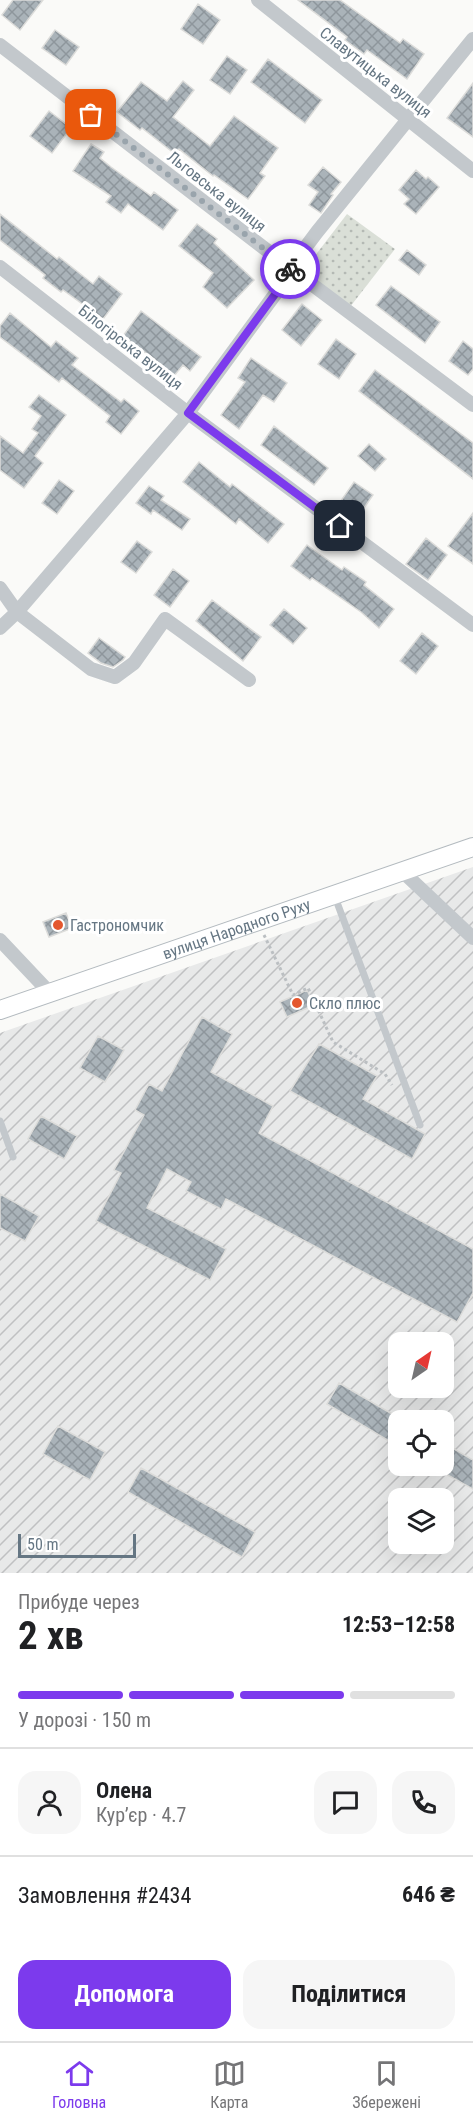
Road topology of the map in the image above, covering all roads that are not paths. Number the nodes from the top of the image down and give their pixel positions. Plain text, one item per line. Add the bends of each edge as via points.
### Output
1 (258, 0) edge
2 (473, 39) edge
3 (0, 45) edge
4 (408, 119) junction
5 (473, 171) edge
6 (0, 267) edge
7 (290, 268) junction
8 (473, 405) edge
9 (188, 413) junction
10 (0, 588) edge
11 (17, 612) junction
12 (473, 625) edge
13 (0, 628) edge
14 (249, 680) dead end
15 (473, 847) edge
16 (403, 872) junction
17 (334, 896) junction
18 (473, 938) edge
19 (0, 940) edge
20 (5, 953) edge
21 (50, 993) junction
22 (0, 1010) edge
23 (0, 1121) edge
24 (420, 1125) dead end
25 (13, 1157) dead end

1 - 4 street, Славутицька вулиця
2 - 4 street
3 - 7 street, Льговська вулиця
4 - 5 street, Славутицька вулиця
4 - 7 street
6 - 9 street, Білогірська вулиця
7 - 8 street, Льговська вулиця
7 - 9 street
9 - 11 street
9 - 12 street, Білогірська вулиця
10 - 11 street
11 - 13 street
11 - 14 street via 91,669 115,677 134,663 165,619
15 - 16 main road, вулиця Народного Руху
16 - 17 main road, вулиця Народного Руху
16 - 18 street
17 - 21 main road, вулиця Народного Руху
17 - 24 lane
19 - 20 street
20 - 21 street
21 - 22 main road, вулиця Народного Руху
23 - 25 lane

